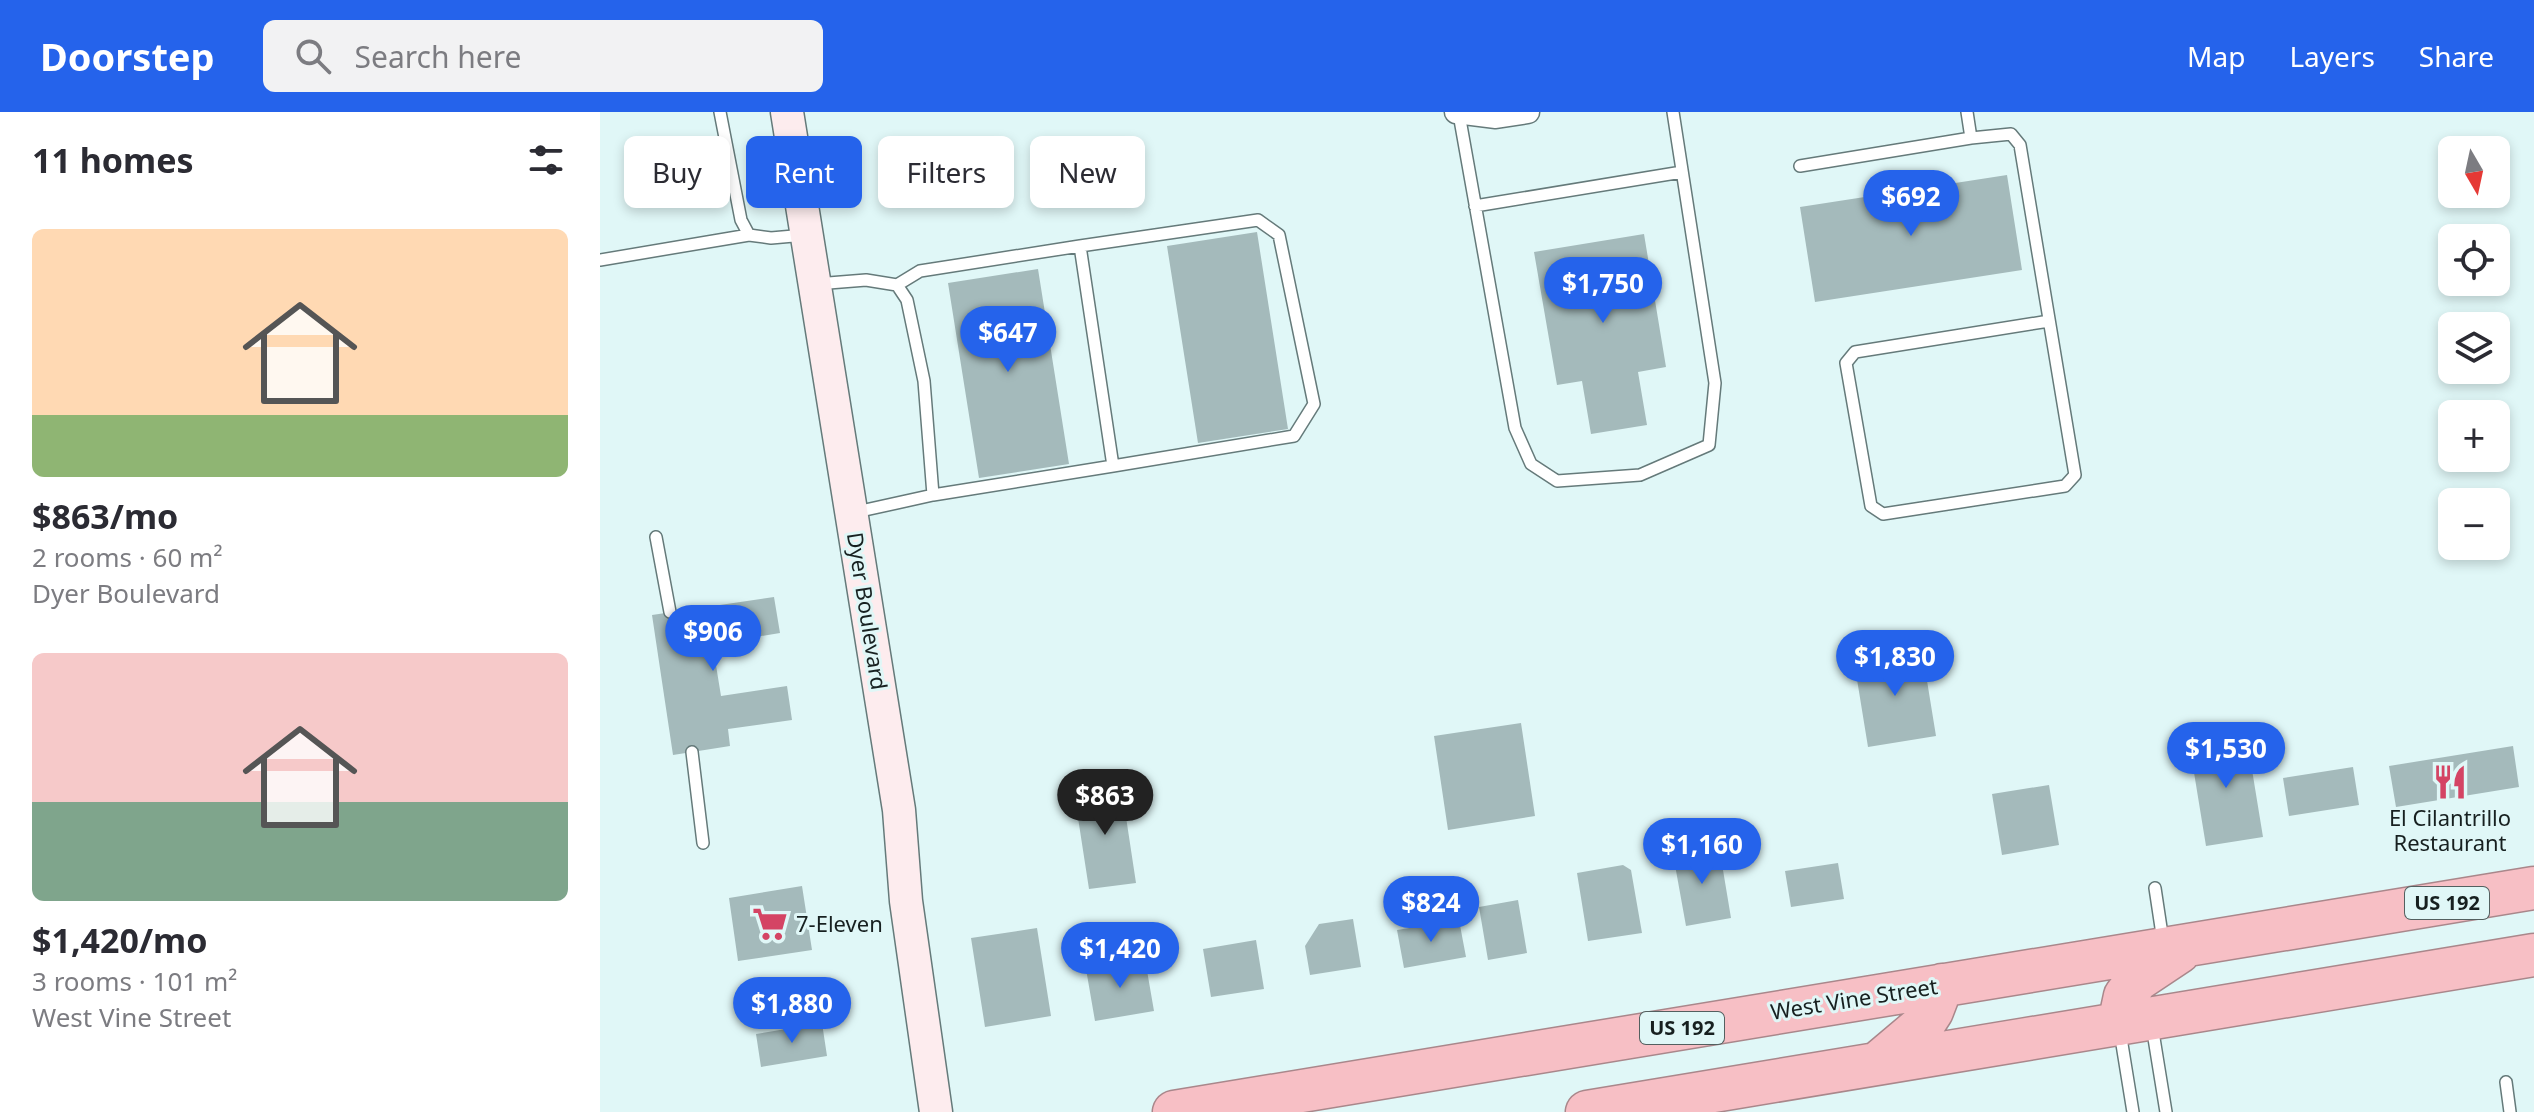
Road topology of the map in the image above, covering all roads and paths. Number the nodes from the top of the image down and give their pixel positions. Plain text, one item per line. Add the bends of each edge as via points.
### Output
1 (720, 112) edge
2 (787, 112) edge
3 (1528, 112) edge
4 (1673, 112) edge
5 (1967, 112) edge
6 (1457, 113) edge
7 (1971, 138) junction
8 (1800, 166) dead end
9 (1682, 172) junction
10 (1475, 206) junction
11 (749, 235) junction
12 (806, 235) junction
13 (1080, 246) junction
14 (600, 260) edge
15 (814, 284) junction
16 (897, 285) junction
17 (2049, 321) junction
18 (1113, 466) junction
19 (933, 495) junction
20 (851, 513) junction
21 (656, 537) dead end
22 (670, 612) dead end
23 (692, 752) dead end
24 (703, 843) dead end
25 (2155, 888) dead end
26 (2534, 888) edge
27 (2177, 947) junction
28 (2534, 955) edge
29 (1942, 985) junction
30 (2135, 1021) junction
31 (1877, 1064) junction
32 (2506, 1082) dead end
33 (936, 1112) edge
34 (1174, 1112) edge
35 (1587, 1112) edge
36 (2133, 1112) edge
37 (2166, 1112) edge
38 (2510, 1112) edge

1 - 11 lane via 741,220
2 - 12 main road, Dyer Boulevard
3 - 6 street via 1496,117
4 - 9 lane
5 - 7 lane
6 - 10 lane
7 - 8 lane
7 - 17 lane via 2011,134 2020,145
9 - 10 lane
9 - 10 lane via 1715,383 1709,445 1640,475 1557,481 1531,464 1515,428
11 - 12 lane
11 - 14 lane
12 - 15 main road, Dyer Boulevard
13 - 16 lane via 920,271
13 - 18 lane
13 - 18 lane via 1258,220 1279,235 1314,404 1294,436
15 - 16 lane via 866,280
15 - 20 main road, Dyer Boulevard
16 - 19 lane via 907,300 924,381
17 - 17 lane via 2075,475 2065,486 1883,514 1871,506 1846,363 1855,352
18 - 19 lane
19 - 20 lane
20 - 33 main road, Dyer Boulevard via 899,810 906,901
21 - 22 lane
23 - 24 lane
25 - 27 lane
26 - 27 highway, West Vine Street / US 192
27 - 29 highway, West Vine Street / US 192
27 - 30 highway via 2125,996
28 - 30 highway
29 - 31 highway via 1923,1025
29 - 34 highway, West Vine Street / US 192
30 - 31 highway
30 - 36 lane
30 - 37 lane
31 - 35 highway
32 - 38 lane

